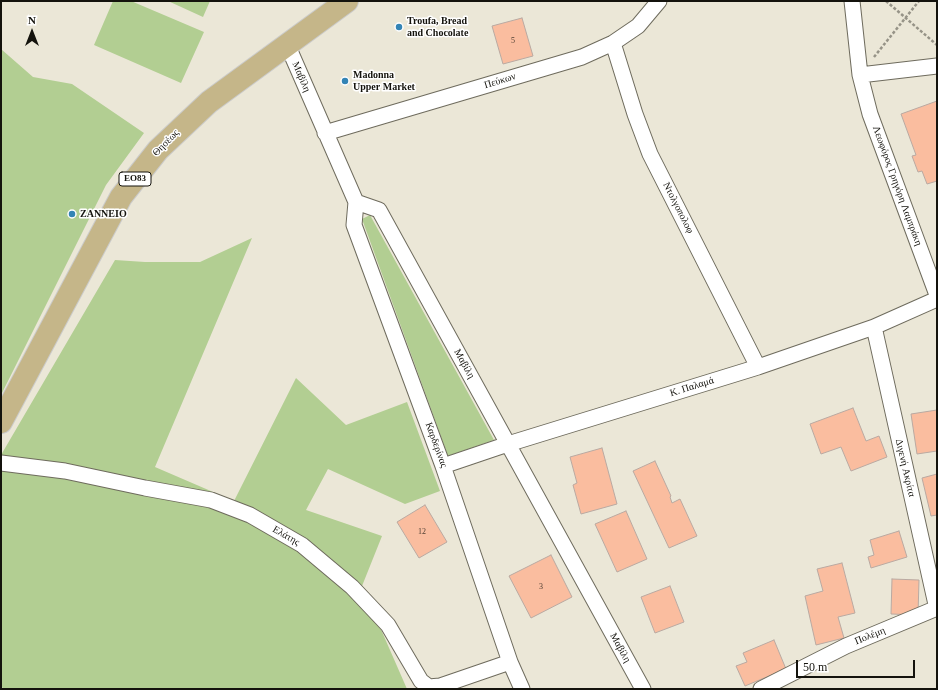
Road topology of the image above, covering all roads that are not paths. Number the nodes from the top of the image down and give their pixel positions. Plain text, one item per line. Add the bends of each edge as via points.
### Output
1 (347, 1) edge
2 (659, 1) edge
3 (852, 1) edge
4 (613, 43) junction
5 (287, 44) junction
6 (937, 66) edge
7 (860, 75) junction
8 (325, 133) junction
9 (356, 202) junction
10 (936, 287) edge
11 (937, 299) edge
12 (874, 327) junction
13 (758, 367) junction
14 (1, 422) edge
15 (508, 444) junction
16 (1, 464) edge
17 (443, 466) junction
18 (937, 609) edge
19 (510, 662) junction
20 (522, 689) edge
21 (643, 689) edge
22 (761, 689) edge

1 - 5 main road, Θησέως / ΕΟ83
2 - 4 street, Πεύκων via 638,26
3 - 7 street, Λεωφόρος Γρηγόρη Λαμπράκη
4 - 8 street, Πεύκων via 582,57
4 - 13 street, Ντολγοπολοφ via 650,154
5 - 8 street, Μαβίλη
5 - 14 main road, Θησέως / ΕΟ83 via 208,102 158,150 121,197
6 - 7 street
7 - 10 street, Λεωφόρος Γρηγόρη Λαμπράκη via 870,114
8 - 9 street, Μαβίλη
9 - 15 street, Μαβίλη via 379,210
9 - 17 street, Καρδερίνας via 354,226
11 - 12 street, Κ. Παλαμά
12 - 13 street, Κ. Παλαμά
12 - 18 street, Διγενή Ακρίτα
13 - 15 street, Κ. Παλαμά
15 - 17 street, Κ. Παλαμά
15 - 21 street, Μαβίλη
16 - 19 street, Ελάτης via 65,471 211,500 250,515 302,546 352,587 388,625 421,681 429,687 440,686
17 - 19 street, Καρδερίνας
18 - 22 street, Πολέμη via 846,646
19 - 20 street, Καρδερίνας

